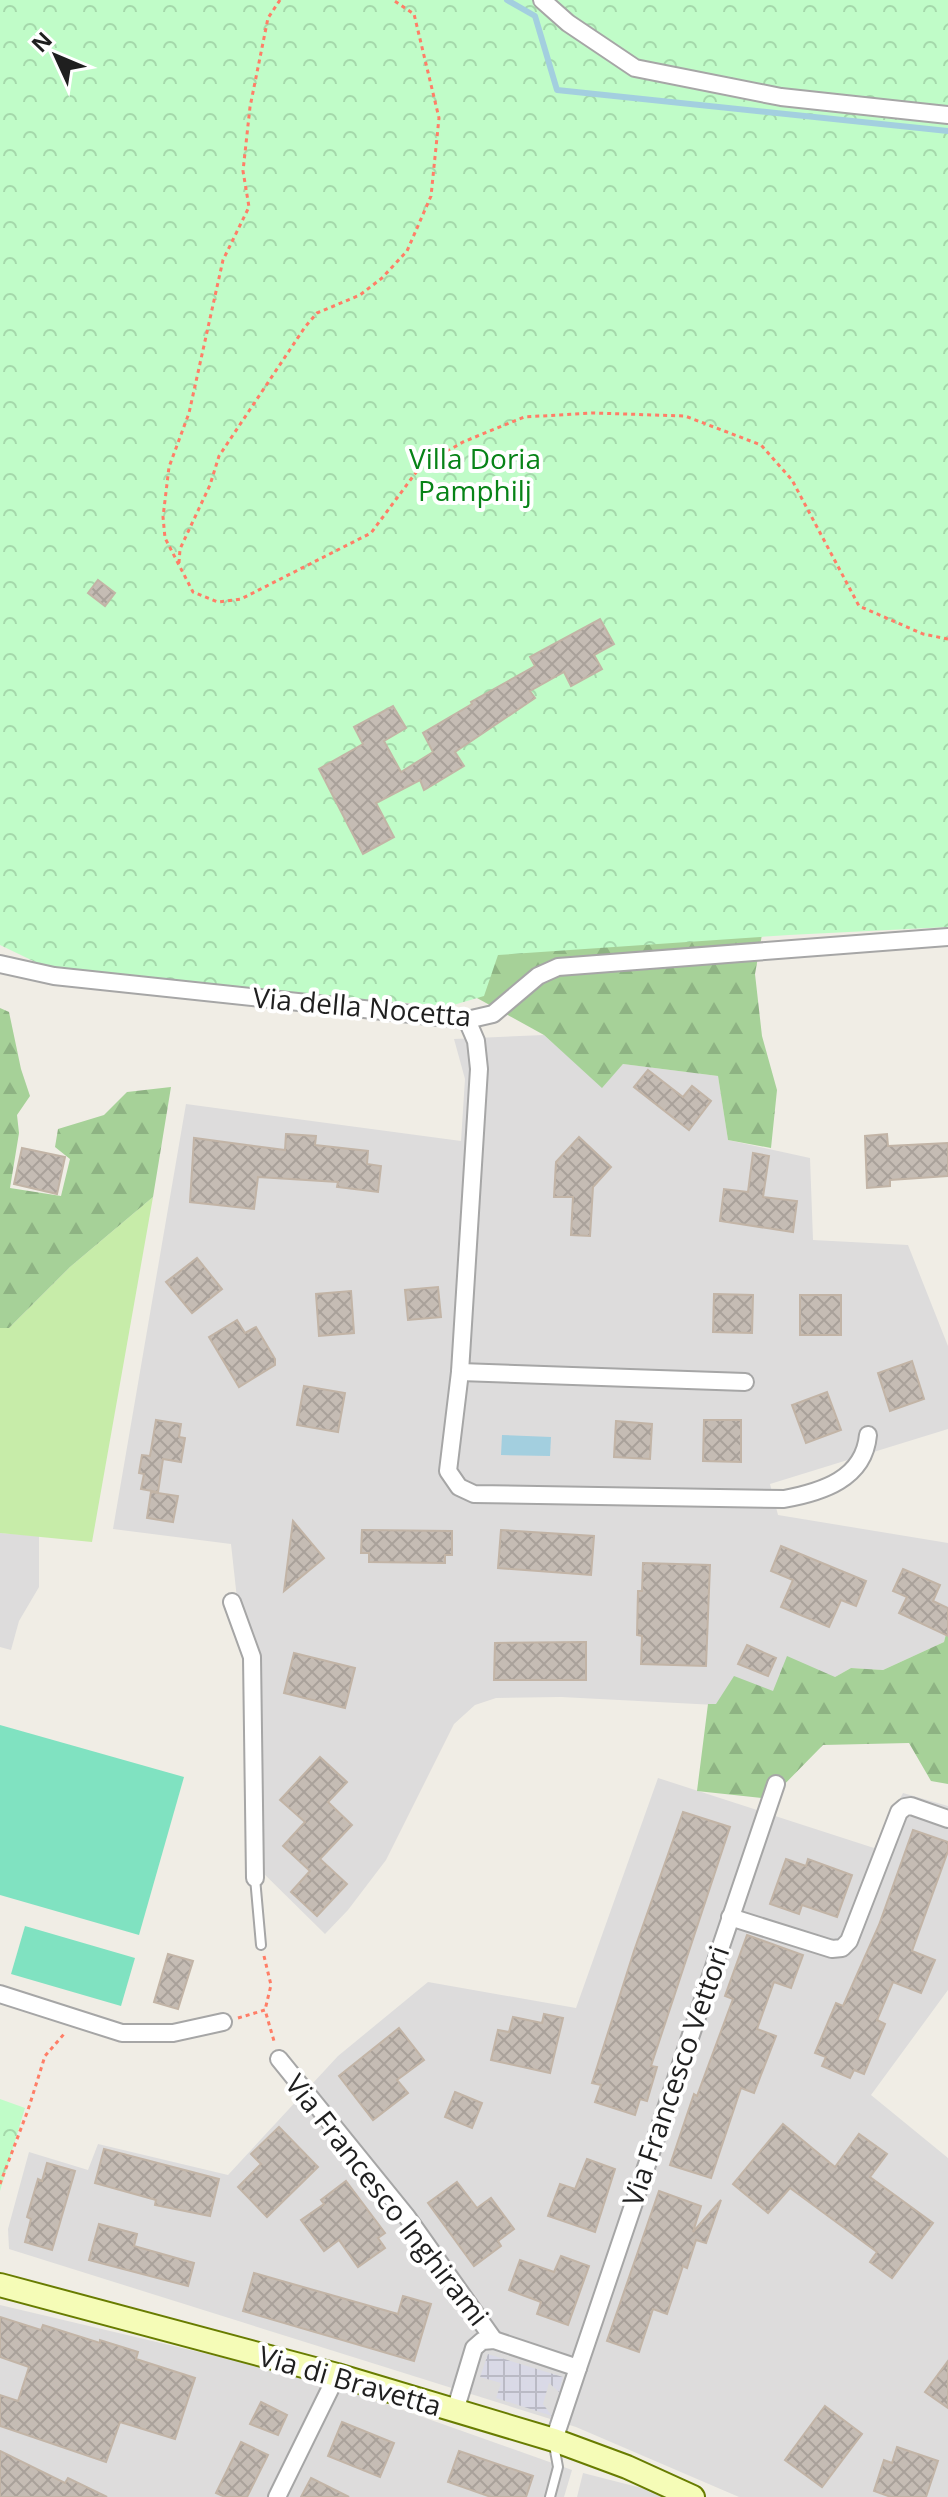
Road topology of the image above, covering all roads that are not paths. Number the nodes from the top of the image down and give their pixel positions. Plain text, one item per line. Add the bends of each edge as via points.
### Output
1 (542, 0) edge
2 (948, 115) edge
3 (948, 937) edge
4 (0, 964) edge
5 (467, 1020) junction
6 (460, 1372) junction
7 (745, 1382) dead end
8 (868, 1435) dead end
9 (232, 1602) dead end
10 (776, 1784) dead end
11 (948, 1819) edge
12 (255, 1878) joint
13 (730, 1917) junction
14 (261, 1945) road end
15 (0, 1994) edge
16 (223, 2022) road end
17 (279, 2059) road end
18 (0, 2285) edge
19 (494, 2340) junction
20 (578, 2368) junction
21 (337, 2375) junction
22 (455, 2411) junction
23 (554, 2440) junction
24 (277, 2497) edge
25 (550, 2497) edge
26 (693, 2497) edge

1 - 2 street via 635,68 781,97
3 - 5 street, Via della Nocetta via 558,967 538,976 493,1014
4 - 5 street, Via della Nocetta via 54,976
5 - 6 street via 479,1069
6 - 7 street
6 - 8 street via 448,1471 459,1487 474,1494 784,1499 848,1476 866,1452
9 - 12 street via 252,1657
10 - 13 street, Via Francesco Vettori
11 - 13 street via 911,1806 902,1809 842,1948
12 - 14 lane
13 - 20 street, Via Francesco Vettori
15 - 16 street via 122,2033 173,2033
17 - 19 street, Via Francesco Inghirami via 407,2217
18 - 21 main road, Via di Bravetta
19 - 20 street
19 - 22 street via 474,2348
20 - 23 street, Via Francesco Vettori
21 - 22 main road, Via di Bravetta
21 - 24 street
22 - 23 main road, Via di Bravetta
23 - 25 lane via 558,2467
23 - 26 main road, Via di Bravetta

